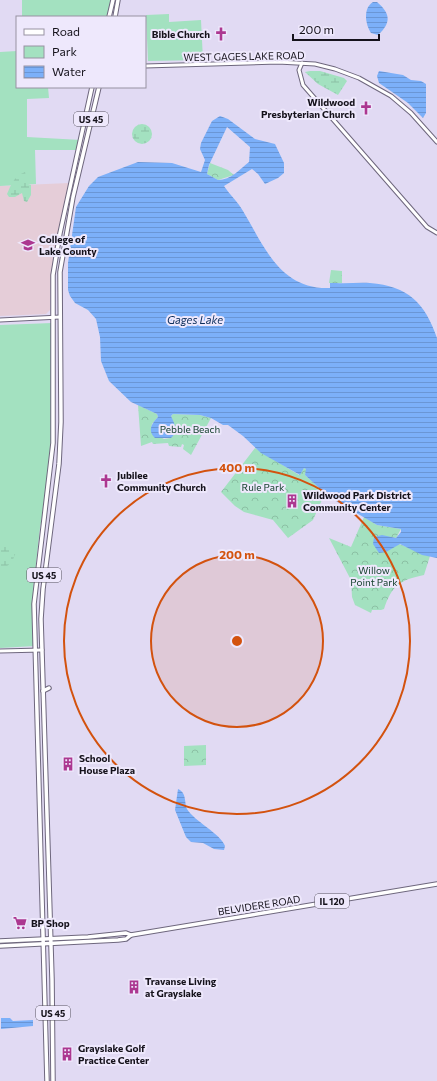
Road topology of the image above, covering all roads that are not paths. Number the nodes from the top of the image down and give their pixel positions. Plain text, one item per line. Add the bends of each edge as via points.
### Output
1 (113, 0) edge
2 (118, 0) edge
3 (109, 16) edge
4 (115, 16) edge
5 (302, 63) junction
6 (146, 66) edge
7 (92, 88) edge
8 (99, 88) edge
9 (437, 142) edge
10 (437, 233) edge
11 (53, 318) junction
12 (60, 318) junction
13 (0, 320) edge
14 (35, 650) junction
15 (42, 650) junction
16 (0, 651) edge
17 (36, 700) junction
18 (43, 700) junction
19 (437, 884) edge
20 (131, 935) junction
21 (43, 939) junction
22 (50, 939) junction
23 (0, 941) edge
24 (50, 944) junction
25 (44, 945) junction
26 (0, 946) edge
27 (47, 1081) edge
28 (53, 1081) edge

1 - 3 main road
2 - 4 main road
5 - 6 street, WEST GAGES LAKE ROAD
5 - 9 street, WEST GAGES LAKE ROAD via 335,69 380,89 411,113
5 - 10 street via 300,76 303,85 427,227
7 - 11 main road, US 45 via 56,254 53,275
8 - 12 main road, US 45 via 63,250 60,272
11 - 12 street
11 - 13 street
11 - 14 main road, US 45 via 54,421 34,604
12 - 15 main road, US 45 via 59,464 43,590
14 - 15 street
14 - 16 street
14 - 17 main road, US 45
15 - 18 main road, US 45
17 - 18 main road
17 - 21 main road, US 45
18 - 22 main road, US 45
19 - 20 main road, BELVIDERE ROAD / IL 120
20 - 22 main road, BELVIDERE ROAD / IL 120 via 126,933
20 - 24 main road, BELVIDERE ROAD / IL 120 via 126,939
21 - 22 main road, BELVIDERE ROAD / IL 120
21 - 23 main road, IL 120
21 - 25 main road, US 45
22 - 24 main road, US 45
24 - 25 main road, BELVIDERE ROAD / IL 120
24 - 28 main road, US 45
25 - 26 main road, BELVIDERE ROAD
25 - 27 main road, US 45

